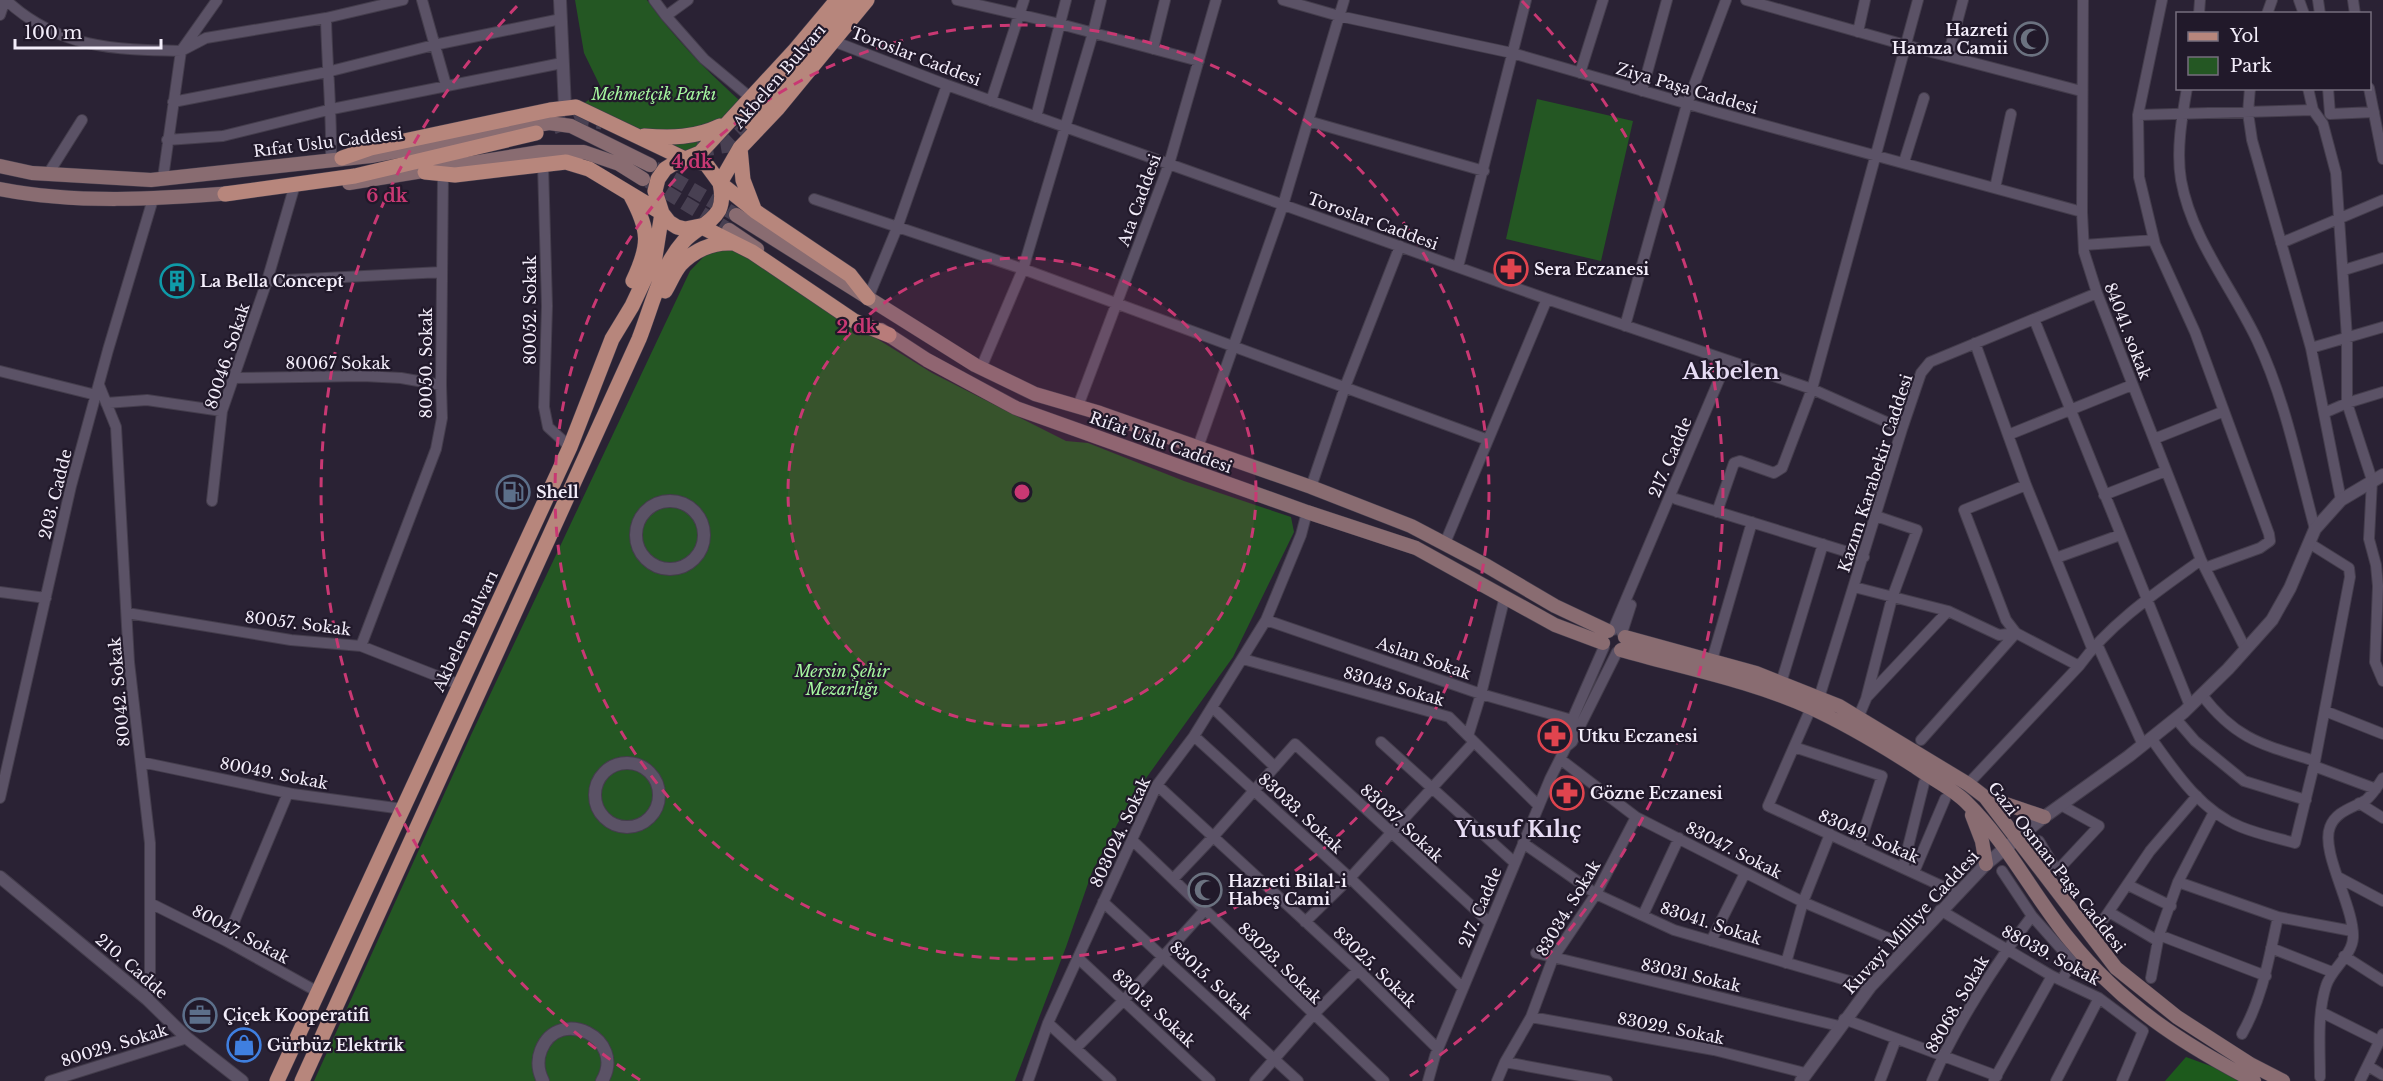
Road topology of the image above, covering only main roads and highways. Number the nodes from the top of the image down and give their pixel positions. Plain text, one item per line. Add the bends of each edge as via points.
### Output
1 (837, 0) edge
2 (851, 0) edge
3 (867, 0) edge
4 (728, 122) junction
5 (751, 123) tunnel mouth
6 (536, 133) tunnel mouth
7 (636, 135) junction
8 (740, 148) junction
9 (337, 159) junction
10 (685, 159) junction
11 (650, 165) tunnel mouth
12 (0, 166) edge
13 (425, 172) junction
14 (643, 179) tunnel mouth
15 (720, 183) junction
16 (0, 189) edge
17 (225, 194) junction
18 (631, 196) junction
19 (756, 211) junction
20 (662, 213) junction
21 (736, 215) tunnel mouth
22 (704, 225) junction
23 (731, 237) junction
24 (868, 298) junction
25 (889, 335) joint
26 (612, 339) junction
27 (639, 339) junction
28 (1614, 640) junction
29 (1815, 703) junction
30 (1985, 797) junction
31 (1965, 800) junction
32 (2044, 817) road end
33 (1986, 864) road end
34 (278, 1081) edge
35 (302, 1081) edge
36 (2254, 1081) edge
37 (2283, 1081) edge

1 - 4 main road, Akbelen Bulvarı
2 - 5 main road
3 - 8 main road, Akbelen Bulvarı
4 - 7 main road via 704,134 675,138
4 - 10 main road, Akbelen Bulvarı via 700,153
6 - 17 main road via 355,176
7 - 9 main road via 576,107 370,148
7 - 10 main road
8 - 15 main road, Akbelen Bulvarı
8 - 19 main road via 743,180
9 - 11 main road, Rıfat Uslu Caddesi via 549,123 571,126
9 - 12 main road, Rıfat Uslu Caddesi via 151,180
10 - 15 main road via 706,164
10 - 20 main road, Akbelen Bulvarı via 665,169 658,179 655,191
13 - 14 main road via 540,152 584,152 619,164
13 - 17 main road
13 - 18 main road via 455,175 566,162 589,169
15 - 19 main road
15 - 22 main road via 720,208
16 - 17 main road via 68,197 153,199
18 - 20 main road
18 - 26 main road via 644,219 646,246
19 - 24 main road via 850,275
20 - 22 main road via 677,227
20 - 26 main road, Akbelen Bulvarı via 655,257
21 - 24 main road, Rifat Uslu Caddesi
22 - 23 main road
22 - 27 main road via 684,242 666,268
23 - 25 main road via 854,321
23 - 27 main road via 705,246 679,266
24 - 28 main road, Rifat Uslu Caddesi via 981,368 1035,394 1198,447 1411,526
25 - 28 main road, Rifat Uslu Caddesi via 1016,408 1416,548 1554,625
26 - 34 main road, Akbelen Bulvarı via 570,447
27 - 35 main road
28 - 29 main road, Gazi Osman Paşa Caddesi via 1726,679
28 - 29 main road, Gazi Osman Paşa Caddesi via 1712,660 1781,683
29 - 30 main road, Gazi Osman Paşa Caddesi via 1839,706
29 - 31 main road, Gazi Osman Paşa Caddesi
30 - 32 main road
30 - 37 main road, Gazi Osman Paşa Caddesi via 2116,968 2177,1017
31 - 33 main road via 1977,825
31 - 36 main road, Gazi Osman Paşa Caddesi via 1995,833 2068,938 2102,979 2200,1053

